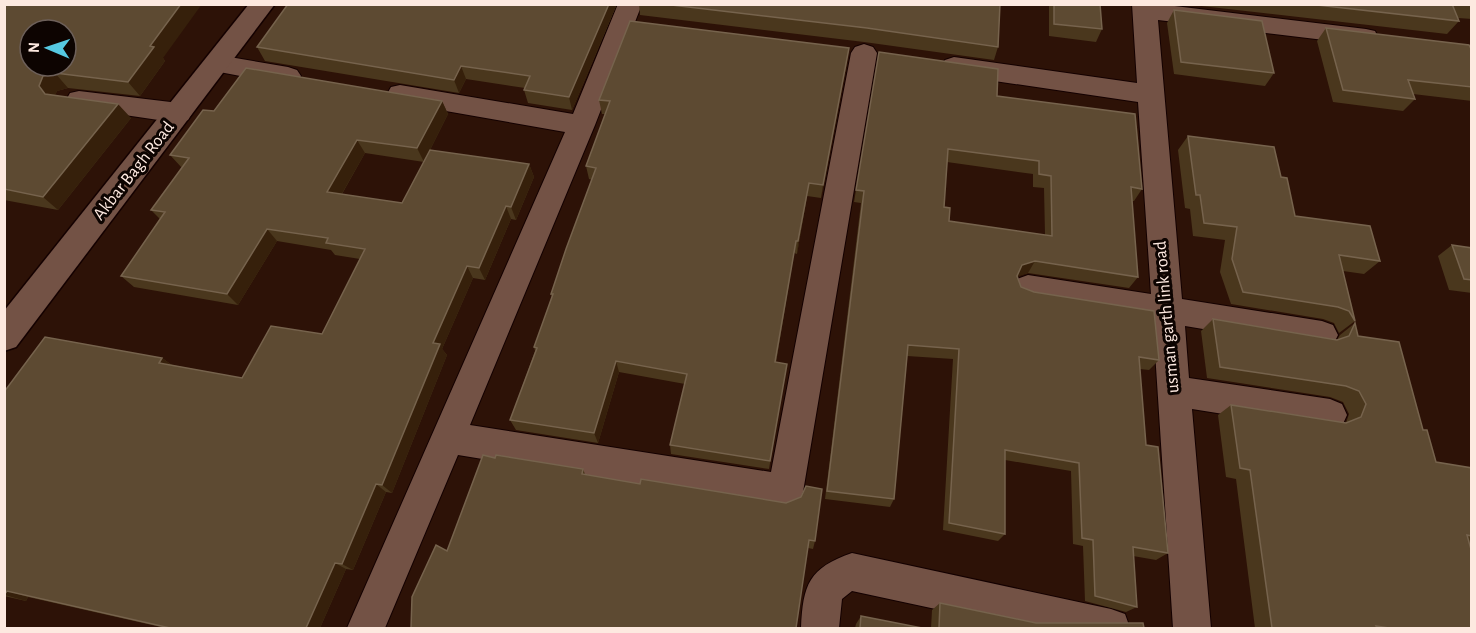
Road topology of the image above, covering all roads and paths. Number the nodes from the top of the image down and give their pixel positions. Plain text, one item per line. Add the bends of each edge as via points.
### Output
1 (263, 4) edge
2 (1144, 8) edge
3 (633, 18) edge
4 (1389, 39) edge
5 (864, 53) dead end
6 (932, 63) edge
7 (218, 64) junction
8 (312, 80) edge
9 (371, 89) edge
10 (1149, 94) junction
11 (68, 99) edge
12 (179, 113) junction
13 (582, 125) junction
14 (1028, 288) edge
15 (1167, 309) junction
16 (1322, 335) edge
17 (4, 337) edge
18 (1173, 391) junction
19 (1330, 415) dead end
20 (448, 437) junction
21 (366, 628) edge
22 (820, 628) edge
23 (1111, 628) edge
24 (1192, 628) edge

1 - 7 street, Akbar Bagh Road
2 - 4 street
2 - 10 street, usman garth link road
3 - 13 street
5 - 20 street via 785,492
6 - 10 street
7 - 8 street
7 - 12 street, Akbar Bagh Road
9 - 13 street
10 - 15 street, usman garth link road
11 - 12 street
12 - 17 street, Akbar Bagh Road
13 - 20 street
14 - 15 street
15 - 16 street
15 - 18 street, usman garth link road
18 - 19 street
18 - 24 street, usman garth link road
20 - 21 street
22 - 23 street via 828,584 852,572

